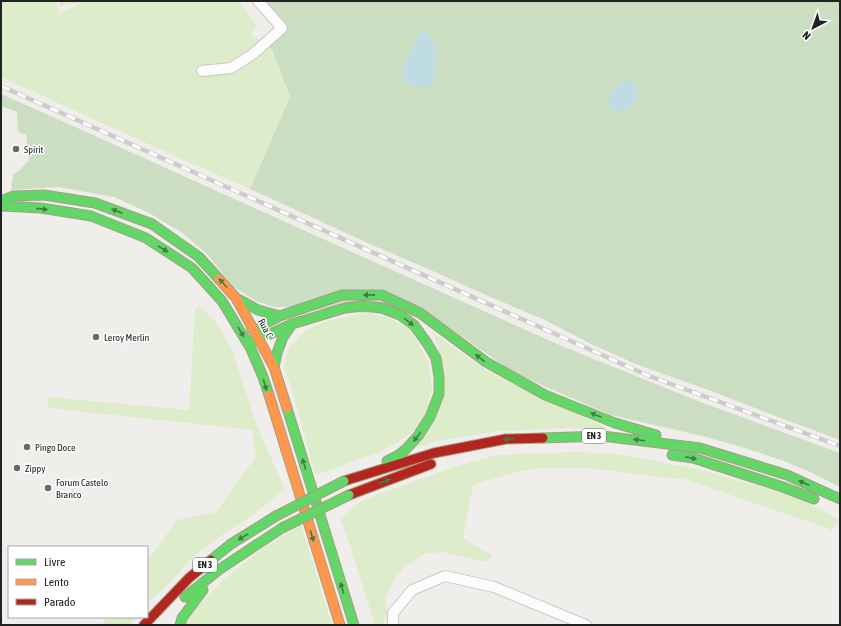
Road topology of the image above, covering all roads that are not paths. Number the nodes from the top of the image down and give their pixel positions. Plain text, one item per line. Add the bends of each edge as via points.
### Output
1 (258, 1) edge
2 (202, 71) dead end
3 (1, 201) edge
4 (1, 206) edge
5 (192, 268) junction
6 (236, 298) junction
7 (280, 316) junction
8 (292, 324) junction
9 (256, 333) junction
10 (251, 349) junction
11 (274, 367) junction
12 (610, 446) dead end
13 (700, 448) junction
14 (663, 454) dead end
15 (366, 474) junction
16 (840, 499) edge
17 (826, 503) dead end
18 (241, 554) junction
19 (144, 625) edge
20 (154, 625) edge
21 (180, 625) edge
22 (340, 625) edge
23 (354, 625) edge
24 (393, 625) edge
25 (586, 625) edge

1 - 2 street via 282,28 253,54 231,68
6 -> 3 main road, Rua C via 199,257 152,224 95,203 44,195 14,196
4 -> 5 main road via 41,208 91,216 146,238
5 - 9 main road via 224,296 240,319
5 -> 10 main road via 222,301
6 - 7 main road via 258,310
6 - 9 main road, Rua C
7 - 9 main road via 264,324
13 -> 7 main road via 615,422 545,394 486,362 420,313 382,295 342,295
8 - 9 main road via 270,334
8 - 11 main road via 283,337
8 -> 15 main road via 345,308 382,308 400,315 414,325 436,358 439,394 430,417 406,449
9 - 10 main road
9 - 11 main road, Rua C
10 -> 22 main road via 263,377
23 -> 11 main road, Rua C
18 -> 12 main road, EN 3, bridge via 282,528 349,495 439,461 509,448
13 -> 15 main road, EN 3 via 602,436 506,439 434,453
16 -> 13 main road, EN 3 via 787,476
14 -> 17 main road via 693,458 783,486
15 -> 19 main road, EN 3, bridge via 344,481 276,516 231,544 189,578
18 - 20 main road, EN 3 via 199,584
18 - 21 main road via 201,592 182,618
24 - 25 street via 393,613 412,590 445,576 494,587

